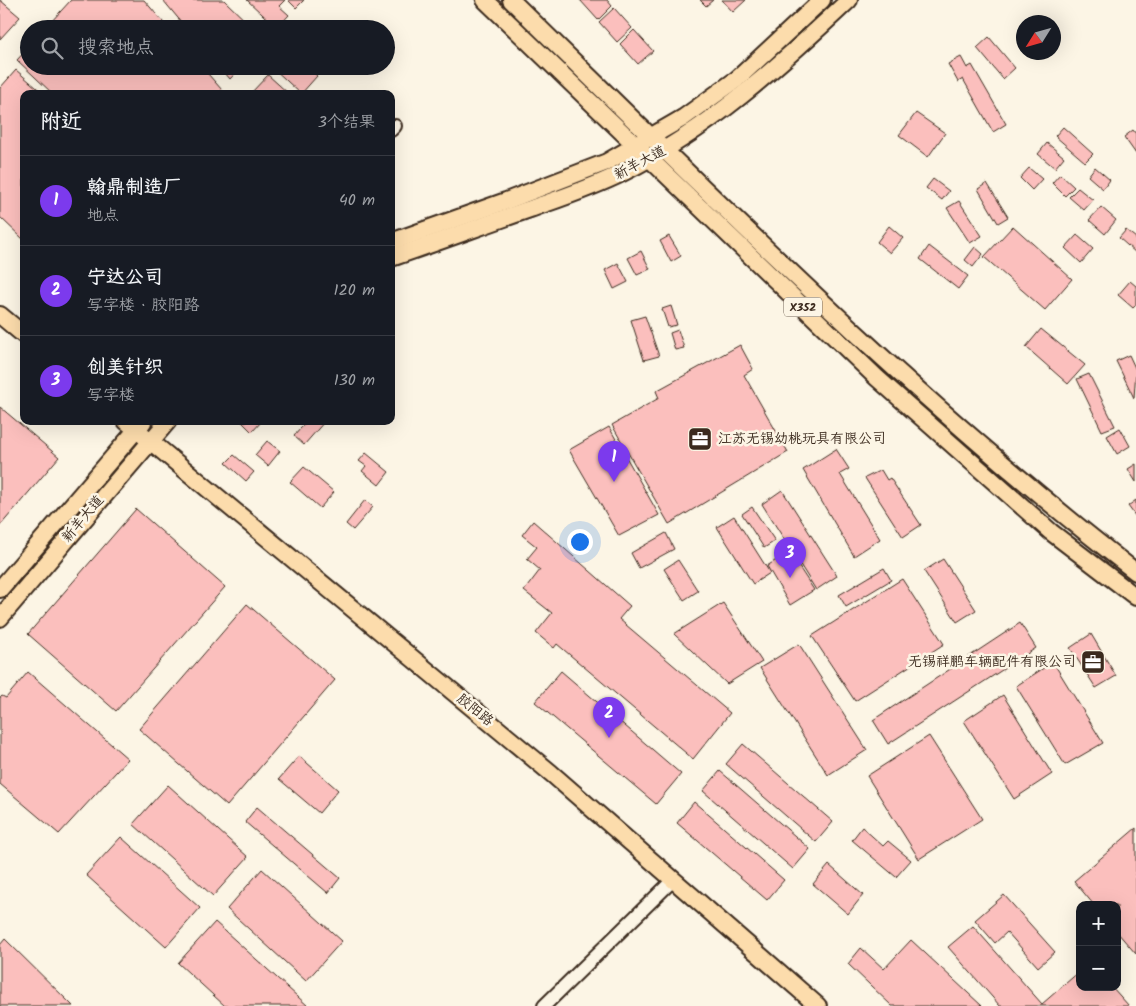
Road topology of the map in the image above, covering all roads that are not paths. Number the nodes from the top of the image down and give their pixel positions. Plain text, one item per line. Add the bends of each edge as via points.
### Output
1 (485, 0) edge
2 (511, 0) edge
3 (822, 0) edge
4 (849, 0) edge
5 (651, 136) junction
6 (636, 145) junction
7 (665, 150) junction
8 (650, 159) junction
9 (395, 241) edge
10 (395, 257) edge
11 (0, 315) edge
12 (20, 332) edge
13 (134, 425) edge
14 (136, 425) edge
15 (164, 425) edge
16 (150, 441) junction
17 (1136, 572) edge
18 (0, 589) edge
19 (1136, 597) edge
20 (0, 618) edge
21 (673, 880) junction
22 (544, 1006) edge
23 (818, 1006) edge

1 - 6 main road, X352
2 - 5 main road, X352
3 - 5 main road, 新羊大道 via 737,79 683,118
4 - 7 main road, 新羊大道 via 737,101
5 - 6 main road, 新羊大道
5 - 7 main road, X352
6 - 8 main road, X352
6 - 9 main road, 新羊大道 via 570,178
7 - 8 main road, 新羊大道
7 - 17 main road, X352 via 889,363 1063,516
8 - 10 main road, 新羊大道 via 572,194
8 - 19 main road, X352 via 878,378 1051,532
11 - 12 main road
13 - 18 main road, 新羊大道
14 - 16 main road, 胶阳路
15 - 16 main road, 新羊大道
16 - 20 main road, 新羊大道
16 - 21 main road, 胶阳路 via 551,772
21 - 22 street
21 - 23 main road, 胶阳路

